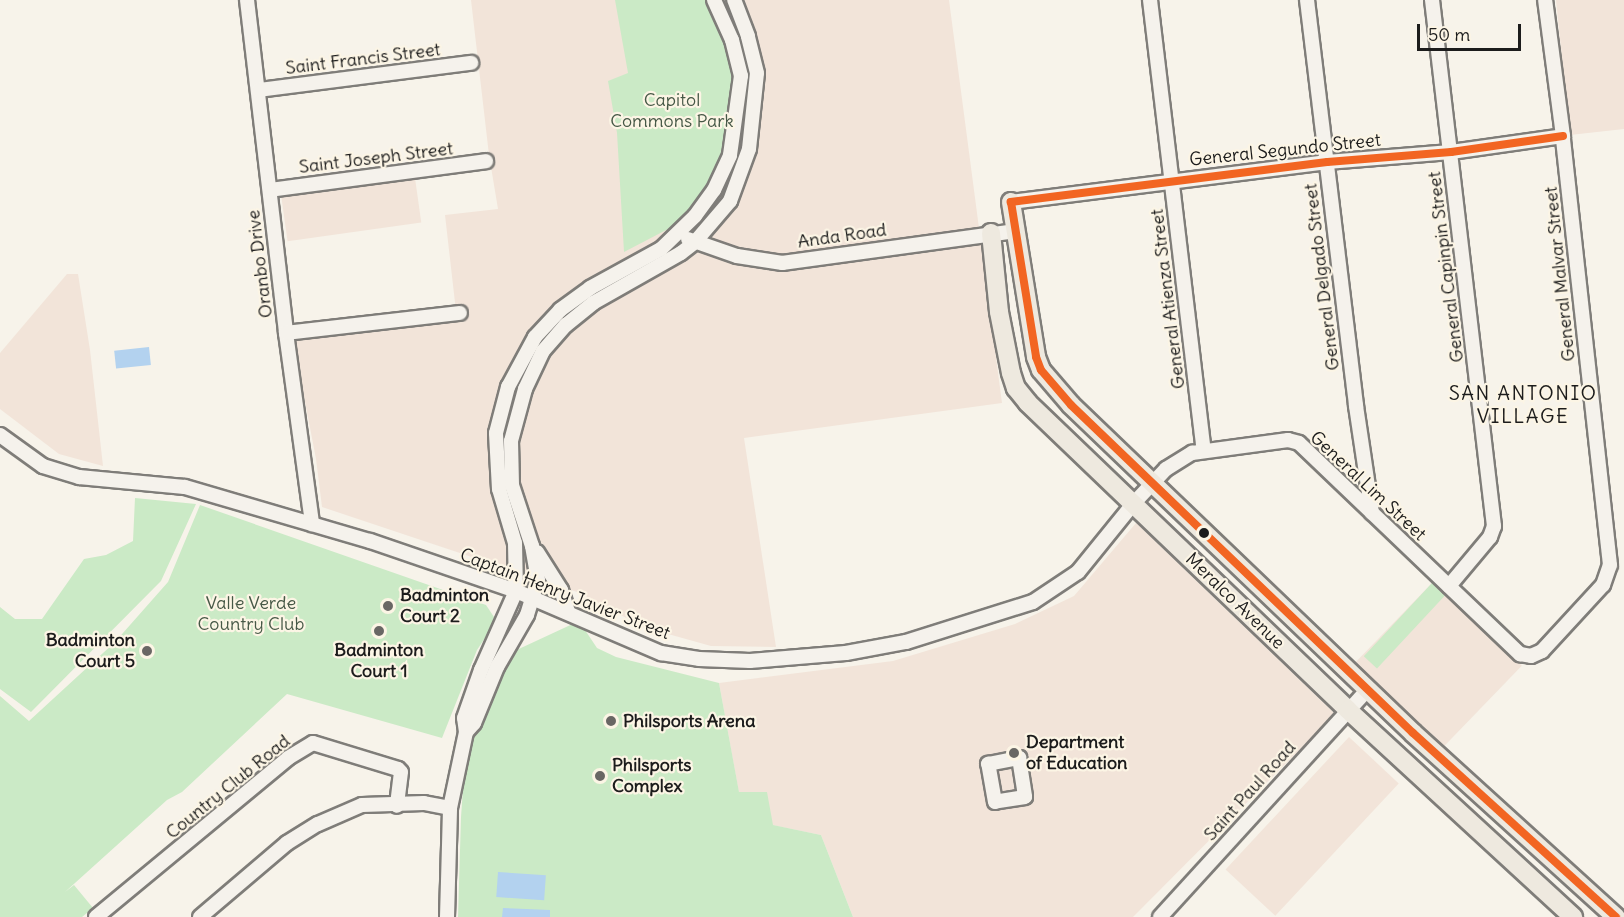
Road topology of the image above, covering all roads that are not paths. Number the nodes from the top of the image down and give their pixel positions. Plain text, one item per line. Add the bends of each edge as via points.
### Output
1 (247, 0) edge
2 (714, 0) edge
3 (734, 0) edge
4 (1150, 0) edge
5 (1307, 0) edge
6 (1432, 0) edge
7 (1545, 0) edge
8 (471, 63) dead end
9 (259, 90) junction
10 (1563, 136) junction
11 (1451, 152) junction
12 (486, 162) dead end
13 (1327, 162) junction
14 (1172, 181) junction
15 (270, 190) junction
16 (1011, 202) joint
17 (1016, 231) junction
18 (991, 233) junction
19 (677, 235) junction
20 (695, 242) junction
21 (460, 313) dead end
22 (286, 333) junction
23 (1071, 405) junction
24 (1051, 426) junction
25 (0, 435) edge
26 (1204, 450) junction
27 (1154, 482) junction
28 (1134, 504) junction
29 (1372, 513) junction
30 (312, 524) junction
31 (532, 546) junction
32 (1248, 573) junction
33 (1449, 586) junction
34 (516, 591) junction
35 (1227, 595) junction
36 (535, 598) junction
37 (568, 612) junction
38 (1531, 656) joint
39 (1368, 689) junction
40 (1348, 710) junction
41 (466, 732) junction
42 (397, 806) junction
43 (450, 808) junction
44 (96, 917) edge
45 (200, 917) edge
46 (447, 917) edge
47 (1160, 917) edge
48 (1574, 917) edge
49 (1616, 917) edge

1 - 9 street, Oranbo Drive
2 - 19 street via 732,40 741,76 736,127 730,155 714,190
3 - 20 street via 758,74 749,149 730,201
4 - 14 street, General Atienza Street
5 - 13 street, General Delgado Street
6 - 11 street, General Capinpin Street
7 - 10 street, General Malvar Street
8 - 9 street, Saint Francis Street
9 - 15 street, Oranbo Drive
10 - 11 street, General Segundo Street
10 - 38 street, General Malvar Street via 1610,565 1602,585 1542,651
11 - 13 street, General Segundo Street
11 - 33 street, General Capinpin Street via 1494,526 1490,537
12 - 15 street, Saint Joseph Street
13 - 14 street, General Segundo Street
13 - 29 street, General Delgado Street
14 - 16 street, General Segundo Street
14 - 26 street, General Atienza Street
15 - 22 street, Oranbo Drive
16 - 17 main road, Meralco Avenue
17 - 18 street, Anda Road
17 - 23 main road, Meralco Avenue via 1036,357 1041,370
18 - 20 street, Anda Road via 782,263 737,256
18 - 24 main road, Meralco Avenue via 999,312 1011,373 1016,388
19 - 20 street, Anda Road
19 - 34 street via 640,263 590,288 560,310 535,337 508,387 496,433 499,489 515,543
20 - 31 street via 593,303 543,351 525,389 511,441 512,485
21 - 22 street
22 - 30 street, Oranbo Drive
23 - 24 main road
23 - 27 main road, Meralco Avenue
24 - 28 main road, Meralco Avenue
25 - 30 street, Captain Henry Javier Street via 43,466 79,477 185,487
26 - 27 street, General Lim Street via 1166,469
26 - 29 street, General Lim Street via 1276,439 1299,443
27 - 28 street, Captain Henry Javier Street
27 - 32 main road, Meralco Avenue
28 - 35 main road, Meralco Avenue
28 - 37 street, Captain Henry Javier Street via 1078,572 1053,591 1015,609 906,642 803,657 699,659 661,653
29 - 33 street, General Lim Street
30 - 34 street, Captain Henry Javier Street
31 - 36 street via 538,580
31 - 37 street via 561,590
32 - 35 main road
32 - 39 main road, Meralco Avenue
33 - 38 street, General Lim Street via 1520,654
34 - 36 street, Captain Henry Javier Street
34 - 41 street via 481,670 464,718
35 - 40 main road, Meralco Avenue
36 - 37 street, Captain Henry Javier Street
36 - 41 street
39 - 40 street, Saint Paul Road
39 - 49 main road, Meralco Avenue
40 - 47 street, Saint Paul Road
40 - 48 main road, Meralco Avenue
41 - 43 street
42 - 43 street via 424,803
42 - 44 street, Country Club Road via 401,772 398,769 313,743 288,758
42 - 45 street via 362,805 318,824 287,843
43 - 46 street

